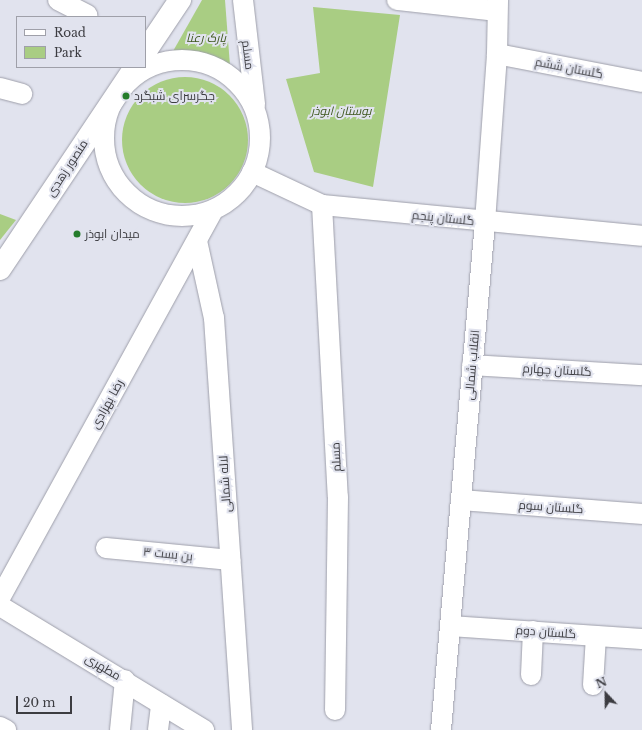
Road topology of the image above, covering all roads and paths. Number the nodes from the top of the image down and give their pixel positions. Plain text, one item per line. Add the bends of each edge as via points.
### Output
1 (58, 0) edge
2 (180, 0) edge
3 (243, 0) edge
4 (397, 0) edge
5 (497, 6) edge
6 (87, 14) dead end
7 (146, 51) edge
8 (497, 54) junction
9 (134, 68) edge
10 (642, 82) edge
11 (0, 88) edge
12 (22, 94) dead end
13 (114, 98) junction
14 (255, 110) junction
15 (252, 172) junction
16 (322, 205) junction
17 (213, 210) junction
18 (484, 222) junction
19 (642, 236) edge
20 (197, 241) junction
21 (0, 269) edge
22 (472, 365) junction
23 (642, 375) edge
24 (461, 500) junction
25 (642, 514) edge
26 (106, 548) dead end
27 (230, 560) junction
28 (0, 598) edge
29 (0, 606) edge
30 (450, 626) junction
31 (533, 631) junction
32 (596, 636) junction
33 (642, 639) edge
34 (531, 675) dead end
35 (125, 680) junction
36 (593, 686) dead end
37 (161, 704) junction
38 (335, 710) dead end
39 (0, 727) edge
40 (6, 730) edge
41 (120, 730) edge
42 (158, 730) edge
43 (204, 730) edge
44 (242, 730) edge
45 (441, 730) edge

1 - 6 street
2 - 7 main road
3 - 14 street, مسلم
4 - 5 street
5 - 8 street, انقلاب شمالی
8 - 10 street, گلستان ششم
8 - 18 street, انقلاب شمالی
9 - 13 main road, منصور زهدی
11 - 12 street
13 - 14 street via 126,84 155,66 176,59 196,60 216,67 232,78 246,92
13 - 17 street via 105,125 104,145 107,166 117,185 132,200 150,211 171,216 192,216
13 - 21 main road, منصور زهدی
14 - 15 street via 260,138 259,152
15 - 16 street, گلستان پنجم
15 - 17 street via 229,201
16 - 18 street, گلستان پنجم
16 - 38 street, مسلم via 338,504
17 - 20 street, رضا بهزادی
18 - 19 street, گلستان پنجم
18 - 22 street, انقلاب شمالی
20 - 27 street, لاله شمالی via 214,318
20 - 28 street, رضا بهزادی
22 - 23 street, گلستان چهارم
22 - 24 street, انقلاب شمالی
24 - 25 street, گلستان سوم
24 - 30 street, انقلاب شمالی
26 - 27 street, بن بست ۳
27 - 44 street, لاله شمالی
29 - 35 street, مطهری
30 - 31 street, گلستان دوم
30 - 45 street, انقلاب شمالی
31 - 32 street, گلستان دوم
31 - 34 street
32 - 33 street, گلستان دوم
32 - 36 street
35 - 37 street, مطهری
35 - 41 street
37 - 42 street
37 - 43 street, مطهری
39 - 40 street

